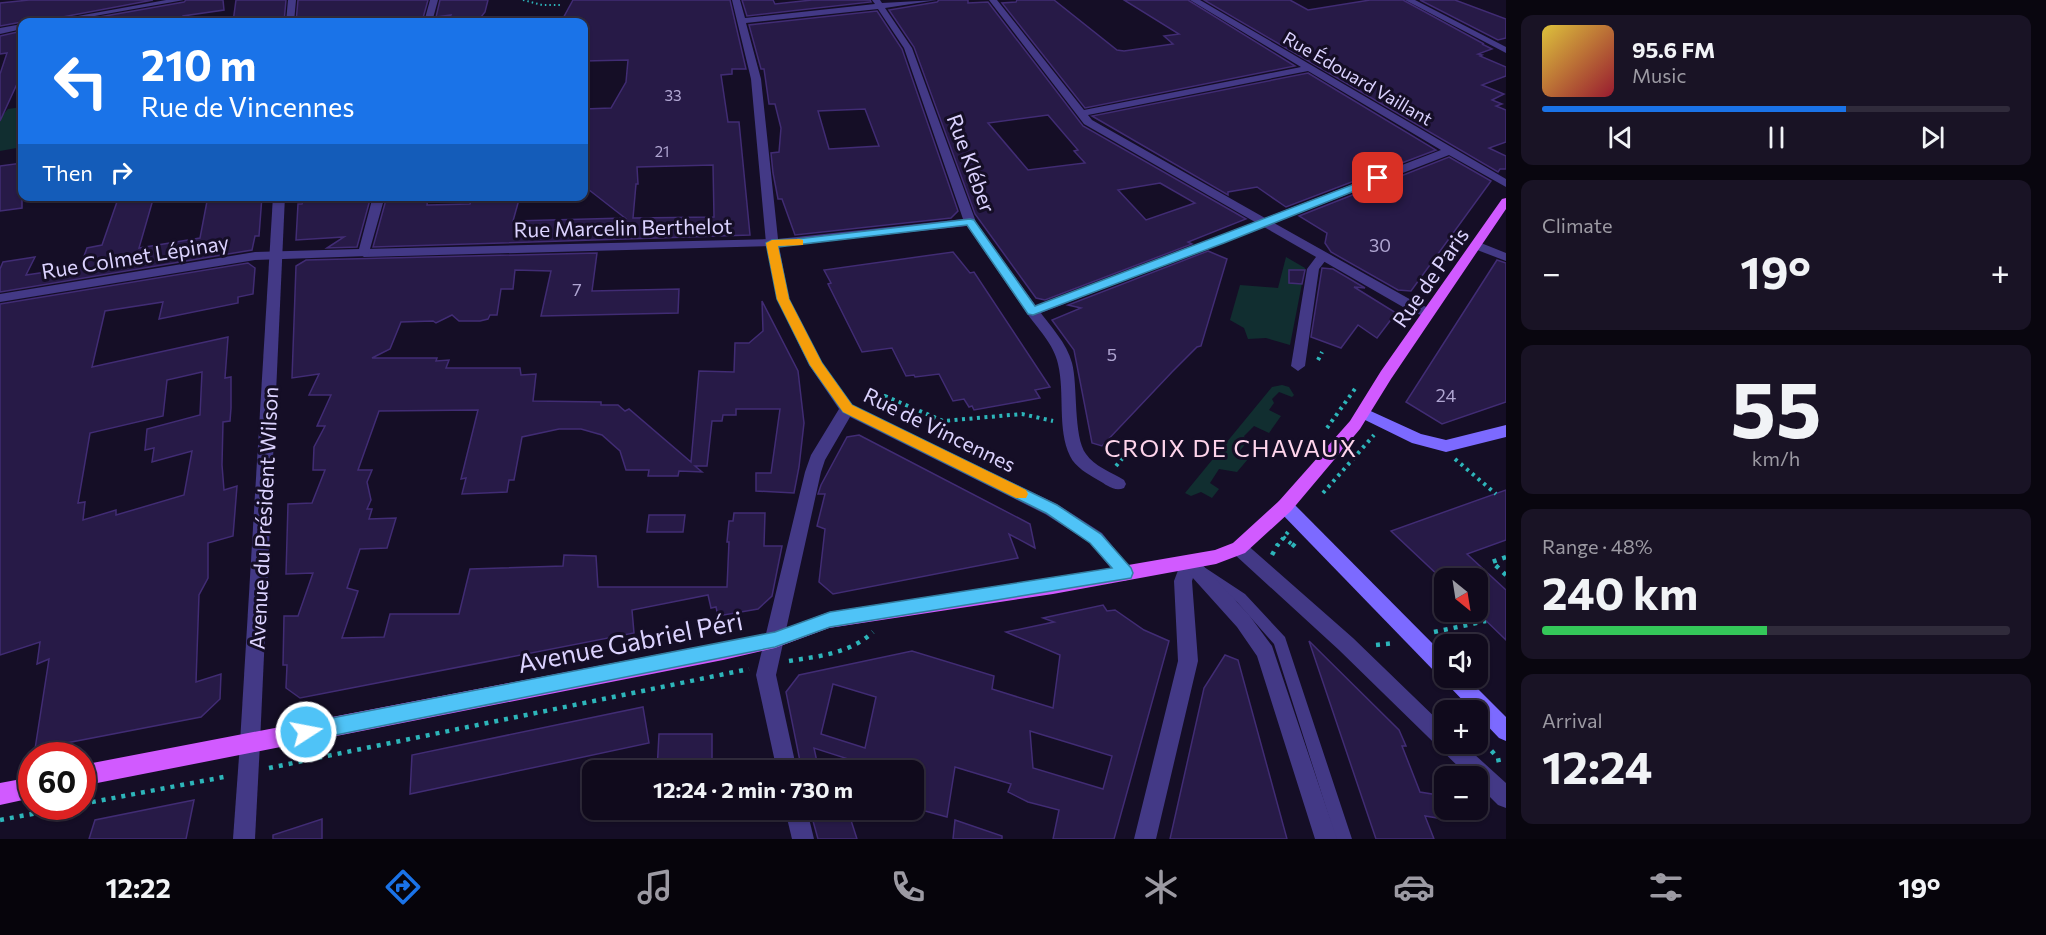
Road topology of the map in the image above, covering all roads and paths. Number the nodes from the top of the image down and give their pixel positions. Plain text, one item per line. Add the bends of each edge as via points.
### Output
1 (180, 0) edge
2 (292, 0) edge
3 (434, 0) edge
4 (523, 0) edge
5 (736, 0) edge
6 (933, 0) edge
7 (993, 0) edge
8 (1194, 0) edge
9 (1409, 0) edge
10 (170, 1) edge
11 (878, 3) edge
12 (560, 5) dead end
13 (72, 18) edge
14 (290, 18) edge
15 (429, 18) edge
16 (743, 21) junction
17 (18, 28) edge
18 (0, 31) edge
19 (1506, 50) edge
20 (1308, 68) junction
21 (1080, 114) junction
22 (1449, 151) junction
23 (1506, 183) edge
24 (279, 201) edge
25 (379, 201) edge
26 (1506, 201) edge
27 (970, 222) junction
28 (1265, 223) junction
29 (772, 243) junction
30 (1476, 244) junction
31 (364, 253) junction
32 (276, 255) junction
33 (1323, 256) junction
34 (1506, 257) edge
35 (0, 298) edge
36 (1033, 312) junction
37 (1428, 313) junction
38 (1322, 352) dead end
39 (1318, 360) dead end
40 (1298, 366) dead end
41 (1362, 380) dead end
42 (855, 413) junction
43 (1364, 413) junction
44 (1071, 426) junction
45 (1506, 431) edge
46 (1324, 433) dead end
47 (1374, 435) dead end
48 (1455, 459) dead end
49 (1118, 484) dead end
50 (1496, 494) dead end
51 (1321, 495) dead end
52 (1285, 506) junction
53 (1239, 548) junction
54 (1506, 557) edge
55 (1189, 562) junction
56 (1125, 573) junction
57 (1506, 575) edge
58 (1481, 622) edge
59 (1470, 624) joint
60 (1414, 637) junction
61 (775, 640) junction
62 (1346, 644) junction
63 (1434, 658) edge
64 (1464, 688) edge
65 (1434, 730) edge
66 (1506, 731) edge
67 (250, 743) junction
68 (1459, 754) edge
69 (785, 760) edge
70 (96, 773) edge
71 (18, 790) edge
72 (0, 794) edge
73 (1506, 797) edge
74 (18, 817) edge
75 (0, 820) edge
76 (798, 820) edge
77 (244, 839) edge
78 (803, 839) edge
79 (1145, 839) edge
80 (1326, 839) edge
81 (1344, 839) edge

1 - 10 street
2 - 14 street
3 - 15 street
4 - 12 path
5 - 16 street, Rue de Vincennes
6 - 11 street
7 - 21 street
8 - 20 street, Rue Édouard Vaillant
9 - 19 street
10 - 13 street
11 - 16 street
11 - 27 street, Rue Kléber via 909,48
16 - 29 street, Rue de Vincennes via 756,79
17 - 18 street
20 - 21 street
20 - 22 street, Rue Édouard Vaillant
21 - 28 street
22 - 23 street, Rue Édouard Vaillant
22 - 28 street
24 - 32 street, Avenue du Président Wilson
25 - 31 street
26 - 30 main road, Rue de Paris
27 - 29 street, Rue Marcelin Berthelot
27 - 36 street, Rue Kléber
28 - 33 street
28 - 36 street
29 - 31 street, Rue Marcelin Berthelot
29 - 42 street, Rue de Vincennes via 783,299 816,365
30 - 34 street
30 - 37 main road, Rue de Paris
31 - 32 street, Rue Marcelin Berthelot
32 - 35 street, Rue Colmet Lépinay
32 - 67 street, Avenue du Président Wilson
33 - 37 street
33 - 40 street via 1313,269
36 - 44 street, Rue Kléber via 1057,344 1065,363
37 - 43 main road, Rue de Paris
38 - 39 path
41 - 46 path
42 - 44 path via 885,396 942,421 1022,414
42 - 56 street, Rue de Vincennes via 1051,509 1096,538
42 - 61 street via 818,459 813,472
43 - 45 main road via 1417,439 1446,446
43 - 52 main road, Rue de Paris
44 - 49 street, Rue Kléber via 1077,455
47 - 51 path
48 - 50 path
52 - 53 main road, Rue de Paris
52 - 60 main road
53 - 55 main road, Avenue Gabriel Péri
53 - 62 street
54 - 57 path via 1492,562
55 - 56 main road, Avenue Gabriel Péri
55 - 79 street via 1183,581 1188,661
55 - 80 street via 1243,621 1265,652
55 - 81 lane via 1241,598 1280,641
56 - 61 main road, Avenue Gabriel Péri via 830,620
58 - 59 path
59 - 60 path
60 - 62 path via 1365,647
60 - 63 main road
61 - 67 main road, Avenue Gabriel Péri
61 - 69 street via 766,675
62 - 65 street
64 - 66 main road
67 - 70 main road, Avenue Gabriel Péri
67 - 77 street, Avenue du Président Wilson
68 - 73 street
71 - 72 main road
74 - 75 path
76 - 78 street

